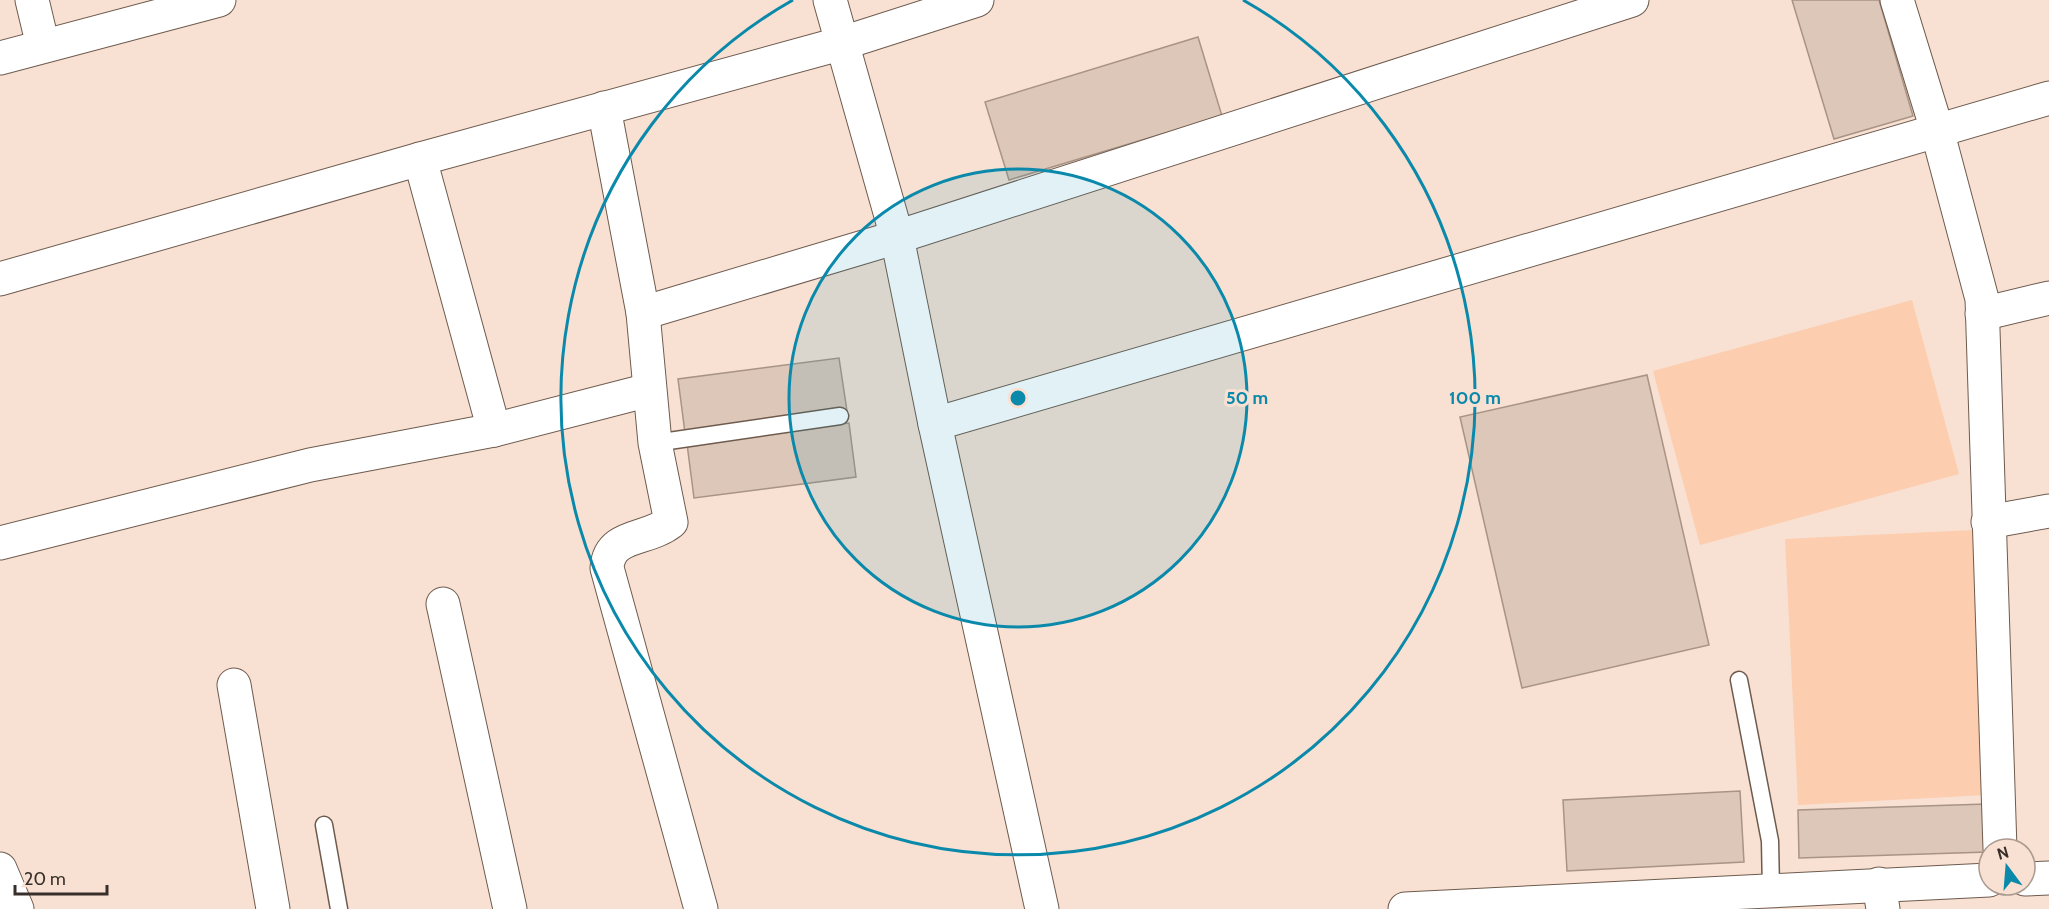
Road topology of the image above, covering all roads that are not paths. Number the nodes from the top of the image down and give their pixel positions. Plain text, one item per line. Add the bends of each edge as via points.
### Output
1 (32, 0) edge
2 (219, 0) edge
3 (830, 0) edge
4 (976, 0) edge
5 (1632, 0) edge
6 (1897, 0) edge
7 (843, 44) junction
8 (43, 46) junction
9 (0, 58) edge
10 (2049, 98) edge
11 (604, 108) junction
12 (1936, 130) junction
13 (420, 159) junction
14 (897, 237) junction
15 (0, 279) edge
16 (2049, 298) edge
17 (643, 313) junction
18 (1982, 314) junction
19 (650, 390) junction
20 (840, 416) dead end
21 (935, 424) junction
22 (494, 430) junction
23 (655, 443) junction
24 (2049, 511) edge
25 (1988, 522) junction
26 (0, 543) edge
27 (443, 604) dead end
28 (1739, 680) dead end
29 (234, 686) dead end
30 (324, 825) dead end
31 (2000, 837) edge
32 (0, 869) edge
33 (1977, 882) edge
34 (1771, 890) junction
35 (1881, 897) edge
36 (17, 909) edge
37 (273, 909) edge
38 (339, 909) edge
39 (510, 909) edge
40 (701, 909) edge
41 (1041, 909) edge
42 (1415, 909) edge

1 - 8 street
2 - 8 street
3 - 7 street
4 - 7 street
5 - 14 street
6 - 12 street
7 - 11 street
7 - 14 street
8 - 9 street
10 - 12 street
11 - 13 street
11 - 17 street
12 - 18 street via 1982,299
12 - 21 street
13 - 15 street
13 - 22 street
14 - 17 street
14 - 21 street
16 - 18 street
17 - 19 street
18 - 25 street
19 - 22 street
19 - 23 street
20 - 23 lane
21 - 41 street
22 - 26 street via 310,465
23 - 40 street via 671,522 616,545 608,555 607,568
24 - 25 street
25 - 31 street
27 - 39 street
28 - 34 lane via 1770,841
29 - 37 street
30 - 38 lane
32 - 36 street
33 - 35 street
34 - 35 street
34 - 42 street

